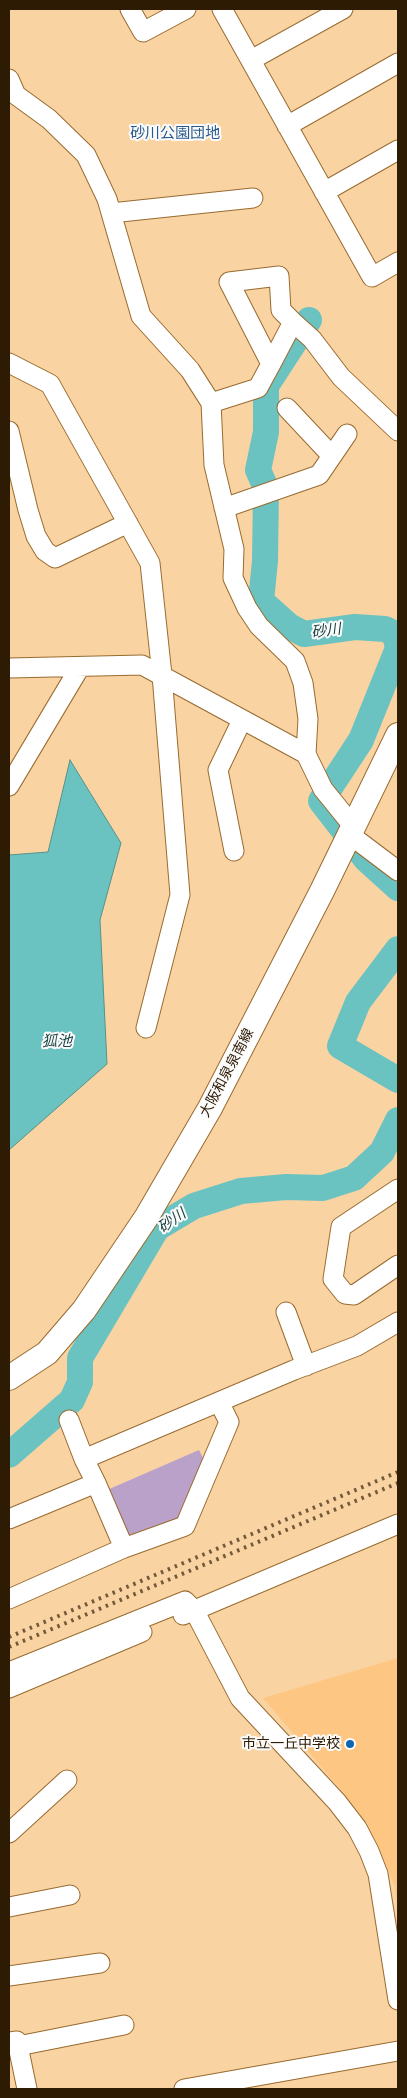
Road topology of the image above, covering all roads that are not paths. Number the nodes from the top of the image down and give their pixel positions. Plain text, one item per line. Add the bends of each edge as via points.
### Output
1 (130, 9) edge
2 (186, 9) edge
3 (222, 9) edge
4 (343, 9) edge
5 (251, 60) junction
6 (398, 62) edge
7 (9, 79) edge
8 (9, 105) edge
9 (37, 112) junction
10 (287, 126) junction
11 (398, 150) edge
12 (324, 192) junction
13 (254, 198) dead end
14 (111, 212) junction
15 (398, 262) edge
16 (293, 322) junction
17 (9, 362) edge
18 (271, 364) junction
19 (211, 404) junction
20 (287, 408) dead end
21 (9, 431) edge
22 (398, 431) edge
23 (347, 434) dead end
24 (332, 456) junction
25 (224, 508) junction
26 (128, 523) junction
27 (80, 667) junction
28 (9, 668) edge
29 (162, 675) junction
30 (242, 720) junction
31 (398, 735) edge
32 (306, 754) junction
33 (9, 786) edge
34 (351, 830) junction
35 (234, 852) dead end
36 (398, 871) edge
37 (146, 1028) dead end
38 (398, 1189) edge
39 (398, 1265) edge
40 (286, 1312) dead end
41 (398, 1322) edge
42 (306, 1366) junction
43 (9, 1378) edge
44 (219, 1402) junction
45 (69, 1420) dead end
46 (84, 1459) junction
47 (96, 1483) junction
48 (9, 1520) edge
49 (398, 1524) edge
50 (124, 1548) junction
51 (9, 1599) edge
52 (194, 1610) junction
53 (9, 1672) edge
54 (9, 1688) edge
55 (67, 1780) dead end
56 (9, 1833) edge
57 (70, 1895) dead end
58 (9, 1907) edge
59 (100, 1963) dead end
60 (9, 1976) edge
61 (398, 2000) edge
62 (124, 2025) dead end
63 (13, 2044) edge
64 (398, 2051) edge
65 (27, 2089) edge
66 (184, 2089) edge

1 - 2 street via 144,32
3 - 5 street
4 - 5 street
5 - 10 street
6 - 10 street
7 - 9 street via 16,95
8 - 9 street
9 - 14 street via 49,119 86,155
10 - 12 street
11 - 12 street
12 - 15 street via 372,277
13 - 14 street
14 - 19 street via 141,316 190,370
16 - 18 street
16 - 18 street via 281,310 279,276 229,282
16 - 22 street via 312,339 341,377
17 - 26 street via 50,384
18 - 19 street via 258,388
19 - 25 street via 214,464
20 - 24 street
21 - 26 street via 28,510 36,536 45,551 56,558
23 - 24 street
24 - 25 street via 319,475
25 - 32 street via 234,549 233,578 246,608 259,626 295,661 304,683 308,718
26 - 29 street via 150,563
27 - 28 street
27 - 29 street via 142,666
27 - 33 street
29 - 30 street
29 - 37 street via 180,895
30 - 32 street
30 - 35 street via 218,770
31 - 34 main road, 大阪和泉泉南線
32 - 34 street via 323,789
34 - 36 street
34 - 43 main road, 大阪和泉泉南線 via 210,1108 146,1218 84,1310 47,1352
38 - 39 street via 340,1227 333,1279 345,1294 354,1295
40 - 42 street
41 - 42 street via 356,1346
42 - 44 street
44 - 46 street
44 - 50 street via 229,1422 185,1526
45 - 46 street
46 - 47 street
47 - 48 street
47 - 50 street
49 - 52 street
50 - 51 street
52 - 53 street via 185,1601
52 - 54 street
52 - 61 street via 240,1698 337,1802 357,1828 378,1874
55 - 56 street
57 - 58 street
59 - 60 street
62 - 63 street
63 - 65 street
64 - 66 street

